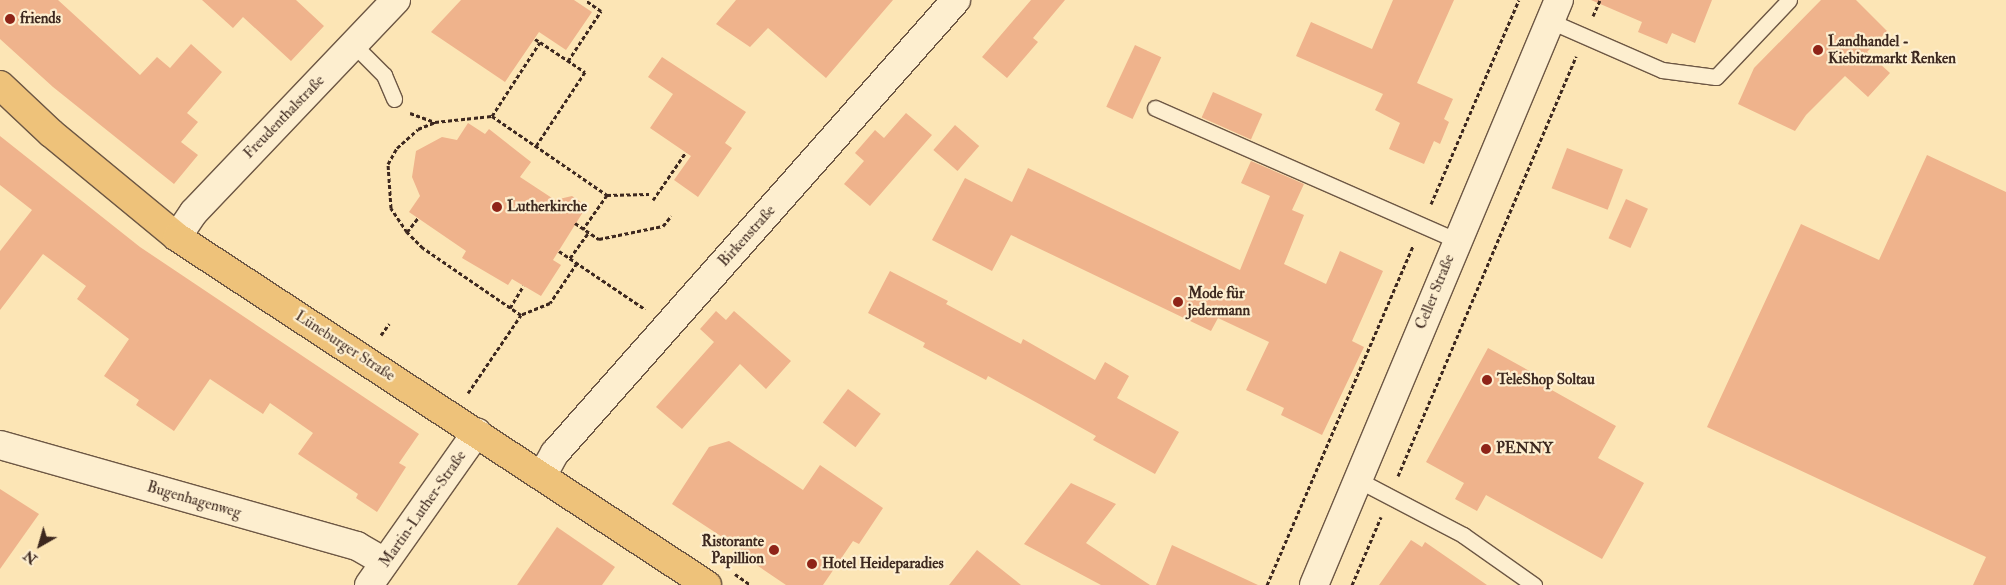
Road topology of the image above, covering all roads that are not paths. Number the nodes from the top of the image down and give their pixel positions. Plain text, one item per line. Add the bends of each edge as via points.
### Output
1 (396, 0) edge
2 (956, 0) edge
3 (1789, 0) edge
4 (1554, 10) edge
5 (353, 44) junction
6 (0, 85) edge
7 (394, 99) dead end
8 (1155, 108) dead end
9 (177, 237) junction
10 (1456, 240) junction
11 (477, 432) junction
12 (0, 445) edge
13 (542, 476) junction
14 (1358, 480) junction
15 (385, 562) junction
16 (368, 585) edge
17 (707, 585) edge
18 (1314, 585) edge
19 (1534, 585) edge

1 - 5 street, Freudenthalstraße
2 - 13 street, Birkenstraße via 555,453
3 - 4 lane via 1716,77 1662,70 1585,36
4 - 10 street, Celler Straße
5 - 7 lane via 384,75
5 - 9 street, Freudenthalstraße via 194,212
6 - 9 main road, Lüneburger Straße via 51,133
8 - 10 lane
9 - 11 main road, Lüneburger Straße
10 - 14 street, Celler Straße
11 - 13 main road, Lüneburger Straße
11 - 15 street, Martin-Luther-Straße
12 - 15 street, Bugenhagenweg via 357,546
13 - 17 main road, Lüneburger Straße
14 - 18 street, Celler Straße
14 - 19 lane via 1463,535
15 - 16 street, Martin-Luther-Straße

